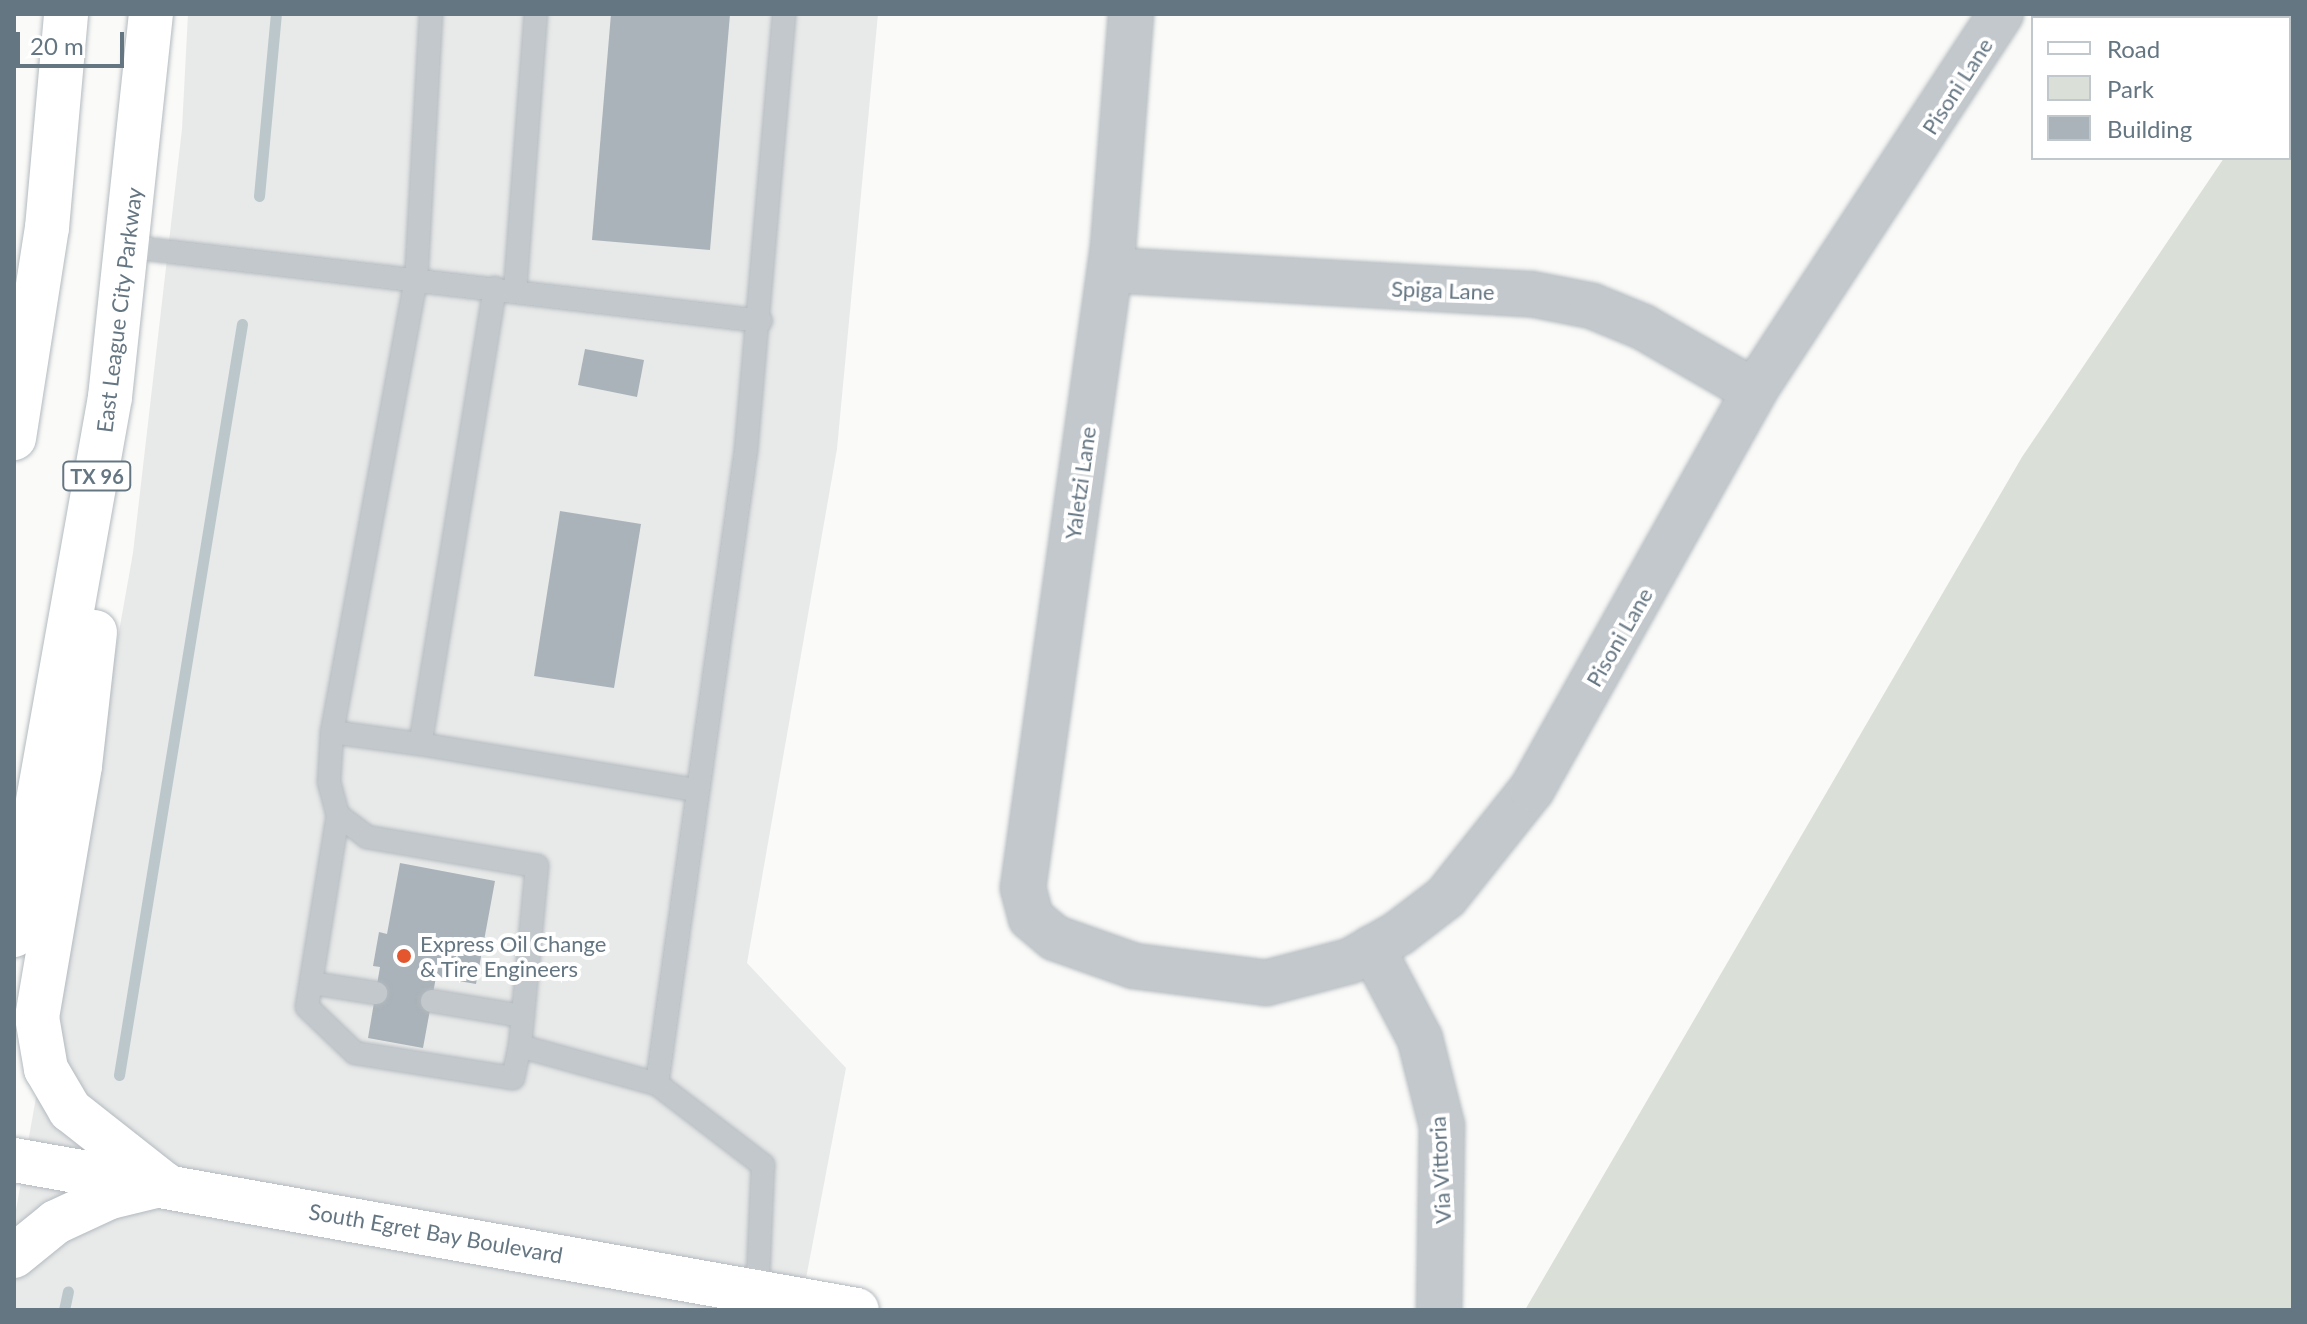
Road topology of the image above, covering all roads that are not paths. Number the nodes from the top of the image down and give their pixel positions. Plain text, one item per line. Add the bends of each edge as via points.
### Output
1 (66, 14) edge
2 (151, 14) edge
3 (431, 14) edge
4 (536, 14) edge
5 (784, 14) edge
6 (1131, 14) edge
7 (2001, 14) edge
8 (130, 247) junction
9 (1110, 270) junction
10 (416, 279) junction
11 (505, 290) junction
12 (761, 321) junction
13 (1754, 391) junction
14 (14, 438) edge
15 (85, 548) junction
16 (332, 732) junction
17 (420, 744) junction
18 (696, 790) junction
19 (338, 815) junction
20 (14, 935) edge
21 (1055, 938) joint
22 (1372, 948) junction
23 (312, 983) junction
24 (376, 993) dead end
25 (432, 1001) dead end
26 (523, 1016) junction
27 (520, 1046) junction
28 (657, 1084) junction
29 (14, 1160) edge
30 (164, 1184) junction
31 (14, 1256) edge
32 (757, 1301) edge
33 (857, 1310) edge
34 (1439, 1310) edge

1 - 14 main road via 47,228
2 - 8 main road, East League City Parkway / TX 96
3 - 10 lane
4 - 11 lane
5 - 12 lane
6 - 9 street, Yaletzi Lane
7 - 13 street, Pisoni Lane
8 - 10 lane
8 - 15 main road, East League City Parkway / TX 96
9 - 13 street, Spiga Lane via 1531,294 1592,306 1643,327
9 - 21 street, Yaletzi Lane via 1023,888 1031,918
10 - 11 lane
10 - 16 lane
11 - 12 lane
11 - 17 lane
12 - 18 lane
13 - 22 street, Pisoni Lane via 1532,789 1446,897
15 - 20 main road, East League City Parkway / TX 96
15 - 30 main road via 96,642 37,1017 46,1069 70,1110
16 - 17 lane
16 - 19 lane via 329,782
17 - 18 lane
18 - 28 lane
19 - 23 lane
19 - 26 lane via 367,837 537,866
21 - 22 street, Pisoni Lane via 1134,966 1266,983 1350,961
22 - 34 street, Via Vittoria via 1420,1039 1442,1126
23 - 24 lane
23 - 27 lane via 307,1007 355,1053 513,1078
25 - 26 lane
26 - 27 lane
27 - 28 lane
28 - 32 lane via 763,1165
29 - 30 main road, South Egret Bay Boulevard
30 - 31 main road via 110,1197 56,1222
30 - 32 main road, South Egret Bay Boulevard
32 - 33 main road, South Egret Bay Boulevard

